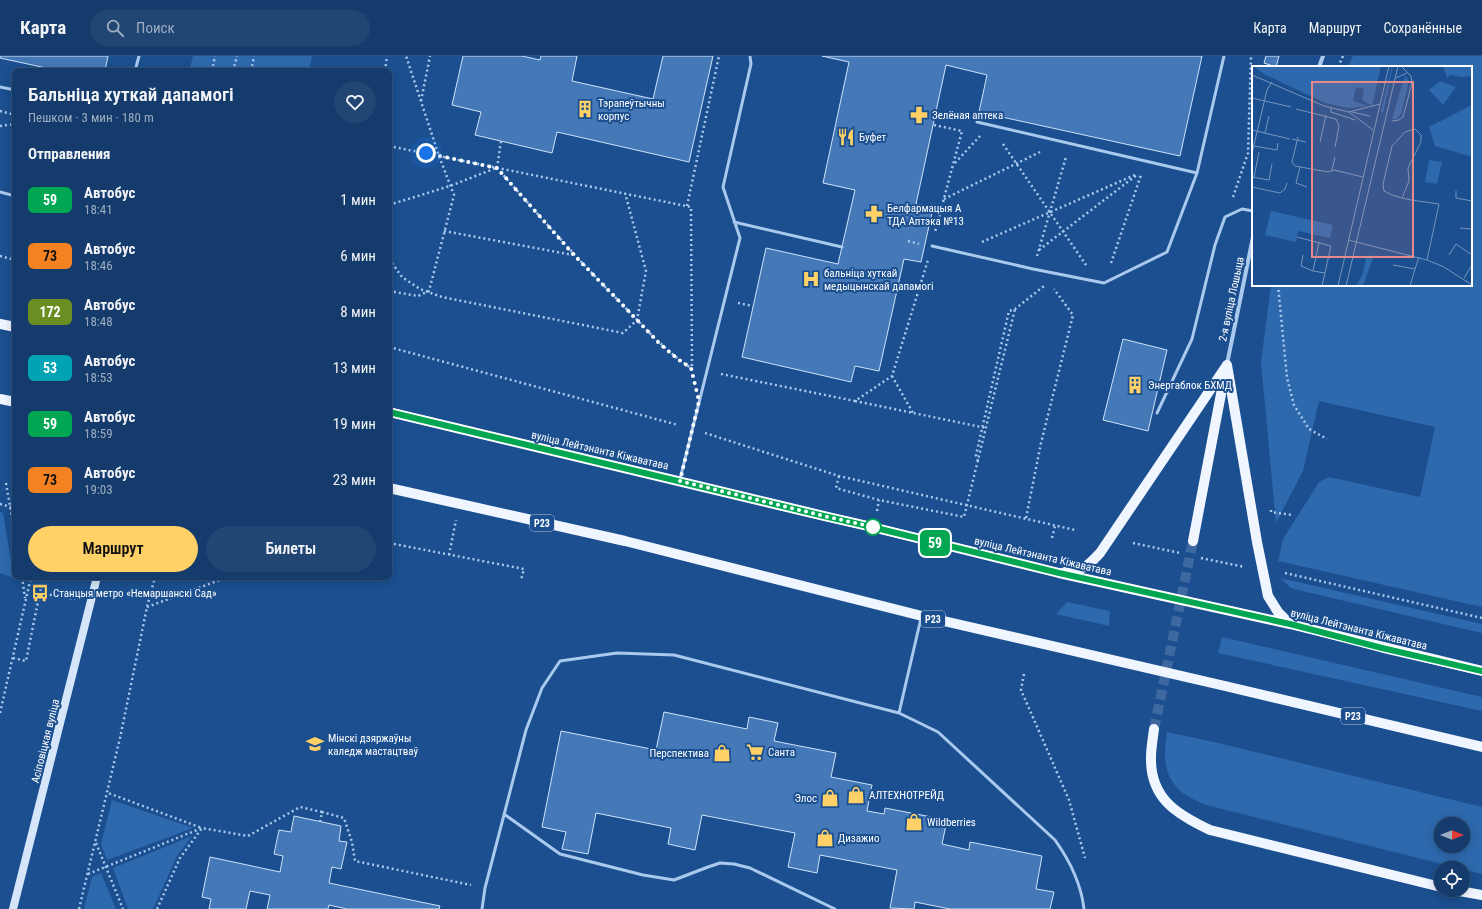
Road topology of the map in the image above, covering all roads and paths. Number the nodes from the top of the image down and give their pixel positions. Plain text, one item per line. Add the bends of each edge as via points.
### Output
1 (139, 56) edge
2 (215, 56) edge
3 (237, 56) edge
4 (254, 56) edge
5 (388, 56) edge
6 (406, 56) edge
7 (430, 56) edge
8 (719, 56) edge
9 (750, 56) edge
10 (1224, 56) edge
11 (1251, 56) edge
12 (1324, 56) edge
13 (1342, 56) edge
14 (1319, 66) edge
15 (1338, 66) edge
16 (136, 68) edge
17 (213, 68) edge
18 (234, 68) edge
19 (252, 68) edge
20 (386, 68) edge
21 (0, 87) edge
22 (12, 89) edge
23 (421, 101) junction
24 (0, 111) edge
25 (12, 114) edge
26 (977, 122) dead end
27 (12, 124) edge
28 (934, 125) dead end
29 (0, 126) edge
30 (990, 126) junction
31 (501, 141) dead end
32 (1061, 142) junction
33 (1070, 144) junction
34 (392, 147) edge
35 (439, 156) junction
36 (954, 164) junction
37 (1016, 164) junction
38 (497, 168) junction
39 (1142, 172) junction
40 (1197, 173) junction
41 (450, 186) junction
42 (0, 192) edge
43 (625, 193) junction
44 (12, 195) edge
45 (944, 199) junction
46 (392, 204) edge
47 (687, 206) junction
48 (1252, 211) edge
49 (1050, 212) junction
50 (1225, 218) junction
51 (734, 222) junction
52 (444, 231) junction
53 (1063, 232) junction
54 (908, 241) dead end
55 (1252, 242) edge
56 (925, 245) dead end
57 (932, 246) joint
58 (842, 247) dead end
59 (1039, 251) junction
60 (958, 252) junction
61 (574, 255) junction
62 (0, 256) edge
63 (928, 258) dead end
64 (12, 259) edge
65 (392, 263) edge
66 (1033, 269) junction
67 (1098, 282) junction
68 (1104, 283) junction
69 (1278, 286) edge
70 (1053, 287) dead end
71 (429, 291) junction
72 (392, 292) edge
73 (737, 303) dead end
74 (753, 306) dead end
75 (637, 320) junction
76 (0, 324) edge
77 (12, 326) edge
78 (392, 348) edge
79 (1227, 365) junction
80 (691, 368) junction
81 (734, 376) dead end
82 (892, 376) junction
83 (0, 399) edge
84 (12, 401) edge
85 (699, 401) junction
86 (855, 401) junction
87 (392, 413) edge
88 (913, 413) junction
89 (1157, 413) dead end
90 (982, 427) junction
91 (986, 428) junction
92 (693, 429) junction
93 (1327, 439) dead end
94 (978, 461) junction
95 (839, 476) junction
96 (680, 481) junction
97 (6, 483) dead end
98 (392, 489) edge
99 (0, 504) edge
100 (459, 504) junction
101 (967, 506) junction
102 (10, 507) junction
103 (12, 518) edge
104 (1026, 518) junction
105 (1055, 526) junction
106 (1075, 530) dead end
107 (1052, 538) dead end
108 (1193, 541) tunnel mouth
109 (392, 544) edge
110 (449, 555) junction
111 (1059, 573) junction
112 (1286, 573) dead end
113 (23, 580) edge
114 (29, 580) edge
115 (42, 580) edge
116 (96, 580) edge
117 (154, 580) edge
118 (220, 580) edge
119 (521, 580) dead end
120 (40, 593) junction
121 (26, 600) junction
122 (91, 602) junction
123 (147, 607) junction
124 (922, 616) junction
125 (1482, 618) edge
126 (1290, 624) junction
127 (13, 658) junction
128 (1482, 671) edge
129 (1024, 674) dead end
130 (0, 713) edge
131 (899, 713) junction
132 (1154, 729) tunnel mouth
133 (1482, 747) edge
134 (108, 792) junction
135 (322, 812) junction
136 (504, 814) junction
137 (320, 822) dead end
138 (202, 828) junction
139 (96, 843) junction
140 (1087, 865) dead end
141 (105, 867) junction
142 (88, 874) junction
143 (1434, 885) edge
144 (485, 888) junction
145 (1470, 893) edge
146 (1482, 895) edge
147 (13, 909) edge
148 (79, 909) edge
149 (123, 909) edge
150 (157, 909) edge
151 (482, 909) edge
152 (835, 909) edge
153 (1084, 909) edge

1 - 16 lane
2 - 17 path
3 - 18 path
4 - 19 path
5 - 20 path
6 - 23 path
7 - 23 path
8 - 47 path
9 - 51 lane via 751,64 723,187
10 - 40 lane
11 - 50 path via 1248,153
12 - 14 street
13 - 15 path
21 - 22 lane
23 - 35 path
24 - 25 path
26 - 30 lane
27 - 29 path
28 - 36 path via 962,131
30 - 32 lane
30 - 36 path
30 - 37 path
31 - 38 path
32 - 33 lane
32 - 37 path
33 - 40 lane
33 - 49 path
34 - 35 path
35 - 38 path
35 - 41 path
36 - 45 path
37 - 45 path
37 - 49 path
38 - 41 path
38 - 43 path
38 - 61 path
39 - 49 path
39 - 53 path
39 - 68 path
40 - 68 lane via 1167,252
41 - 46 path
41 - 52 path via 454,195
42 - 44 lane
43 - 47 path
43 - 75 path via 646,271
45 - 57 path
47 - 80 path via 691,207
48 - 50 lane via 1242,209
49 - 53 path
49 - 59 path
49 - 60 path
50 - 89 lane via 1215,245 1192,339
51 - 58 lane
51 - 85 lane via 740,238
52 - 61 path
52 - 71 path
53 - 59 path
53 - 67 path
54 - 56 path
55 - 79 street, 2-я вуліца Лошыца
57 - 60 lane
59 - 66 path
60 - 66 lane
61 - 75 path
62 - 64 path
63 - 82 path
65 - 71 path via 402,277 420,289
66 - 67 lane
67 - 68 lane
69 - 93 path via 1287,378 1294,405 1310,429
70 - 104 path via 1073,315 1046,422
71 - 72 path via 418,296
71 - 75 path via 442,296 623,334
73 - 74 path
75 - 80 path via 673,356
76 - 77 main road
78 - 92 path
79 - 108 main road
79 - 111 main road via 1100,553 1088,566
79 - 126 main road via 1268,596 1278,612
80 - 85 path
81 - 86 path
82 - 86 path
82 - 88 path
83 - 84 main road
85 - 92 lane
86 - 88 path
87 - 96 main road, вуліца Лейтэнанта Кіжаватава
88 - 90 path
90 - 91 path
90 - 91 path via 1009,311 1015,309
90 - 94 path via 976,455
91 - 94 path
92 - 95 path
92 - 96 lane
94 - 101 path
95 - 101 path
95 - 101 path via 836,488 879,500 964,517
96 - 111 main road, вуліца Лейтэнанта Кіжаватава
97 - 102 path
98 - 100 main road, Р23
99 - 102 path
100 - 110 path
100 - 124 main road, Р23 via 625,542
101 - 104 path
102 - 103 path
104 - 105 path
105 - 106 path
105 - 107 path
109 - 110 path
110 - 119 path via 524,569
111 - 126 main road, вуліца Лейтэнанта Кіжаватава
112 - 125 path
113 - 121 path
114 - 121 path
115 - 120 path
116 - 122 main road, Асіповіцкая вуліца
117 - 123 path
118 - 123 path
120 - 122 path
120 - 127 path via 26,661
121 - 127 path
122 - 147 main road, Асіповіцкая вуліца
123 - 134 path
124 - 131 lane
124 - 133 main road, Р23
126 - 128 main road, вуліца Лейтэнанта Кіжаватава
127 - 130 path
129 - 140 path via 1021,690 1069,800
131 - 136 lane via 674,655 617,653 560,661 542,688 526,730
131 - 153 lane via 938,732 1055,840 1066,855 1078,881
132 - 143 main road via 1150,757 1155,786 1170,807 1186,819 1210,830
134 - 138 path
134 - 139 path
135 - 137 path
135 - 138 path via 300,807 248,836
135 - 144 path via 344,818 356,861
136 - 144 lane
136 - 152 lane via 560,854 643,875 674,880 720,864 734,864 750,868
138 - 141 path
138 - 150 path via 180,858
139 - 141 path
139 - 142 path
141 - 142 path
141 - 149 path
142 - 148 path
144 - 151 lane
145 - 146 main road

